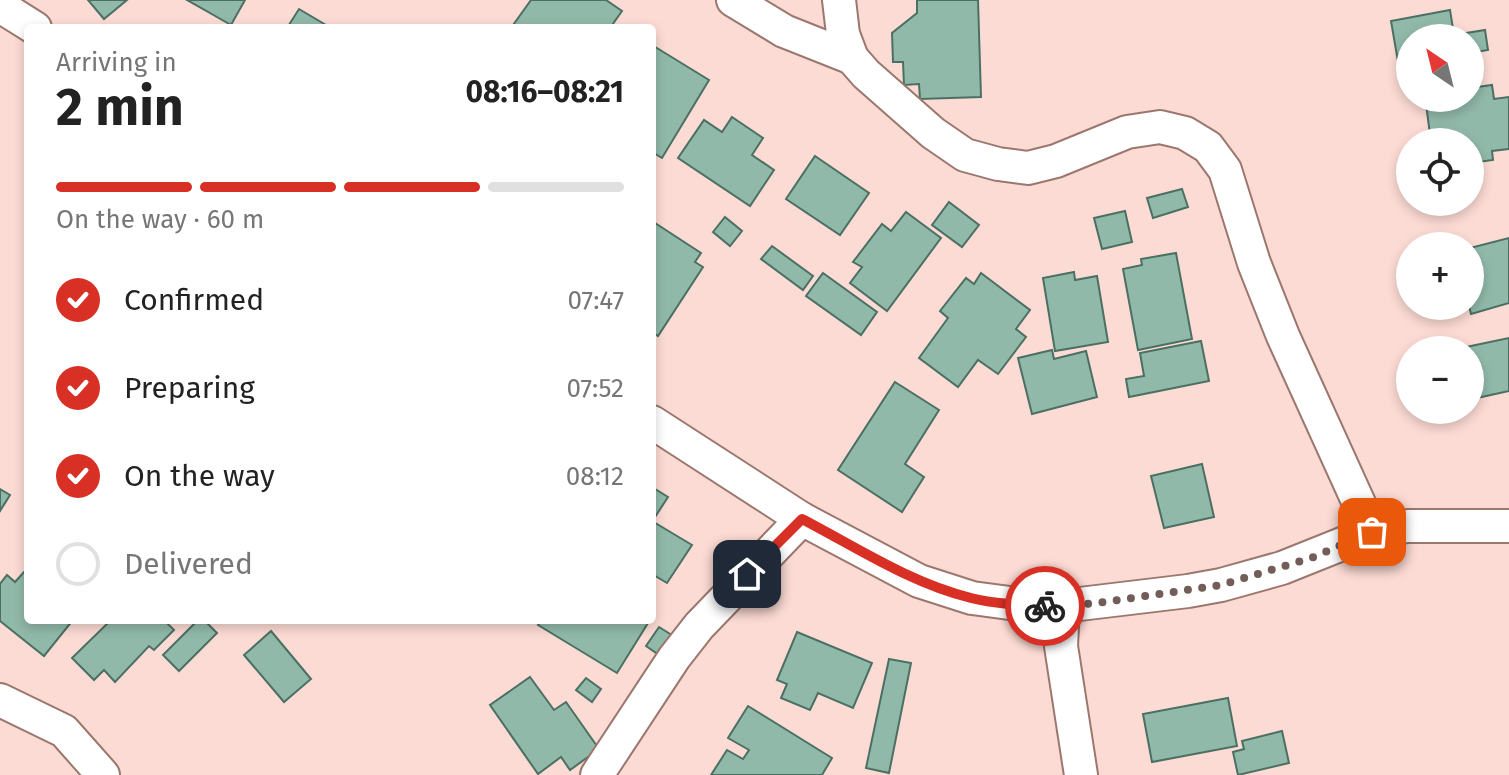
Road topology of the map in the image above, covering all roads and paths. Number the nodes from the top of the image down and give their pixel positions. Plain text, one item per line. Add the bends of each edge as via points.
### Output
1 (733, 0) edge
2 (839, 0) edge
3 (0, 6) edge
4 (29, 24) edge
5 (852, 58) junction
6 (656, 425) edge
7 (802, 519) junction
8 (1509, 526) edge
9 (1372, 532) junction
10 (1063, 606) junction
11 (0, 700) edge
12 (103, 775) edge
13 (597, 775) edge
14 (1081, 775) edge

1 - 5 street via 784,31
2 - 5 street
3 - 4 street
5 - 9 street via 933,133 965,155 998,164 1028,168 1127,132 1160,127 1185,133 1208,147 1225,170 1283,336
6 - 7 street
7 - 10 street via 919,581 972,598
7 - 13 street via 699,626
8 - 9 street via 1407,526
9 - 10 street via 1311,558 1221,585
10 - 14 street via 1061,646
11 - 12 street via 64,731

